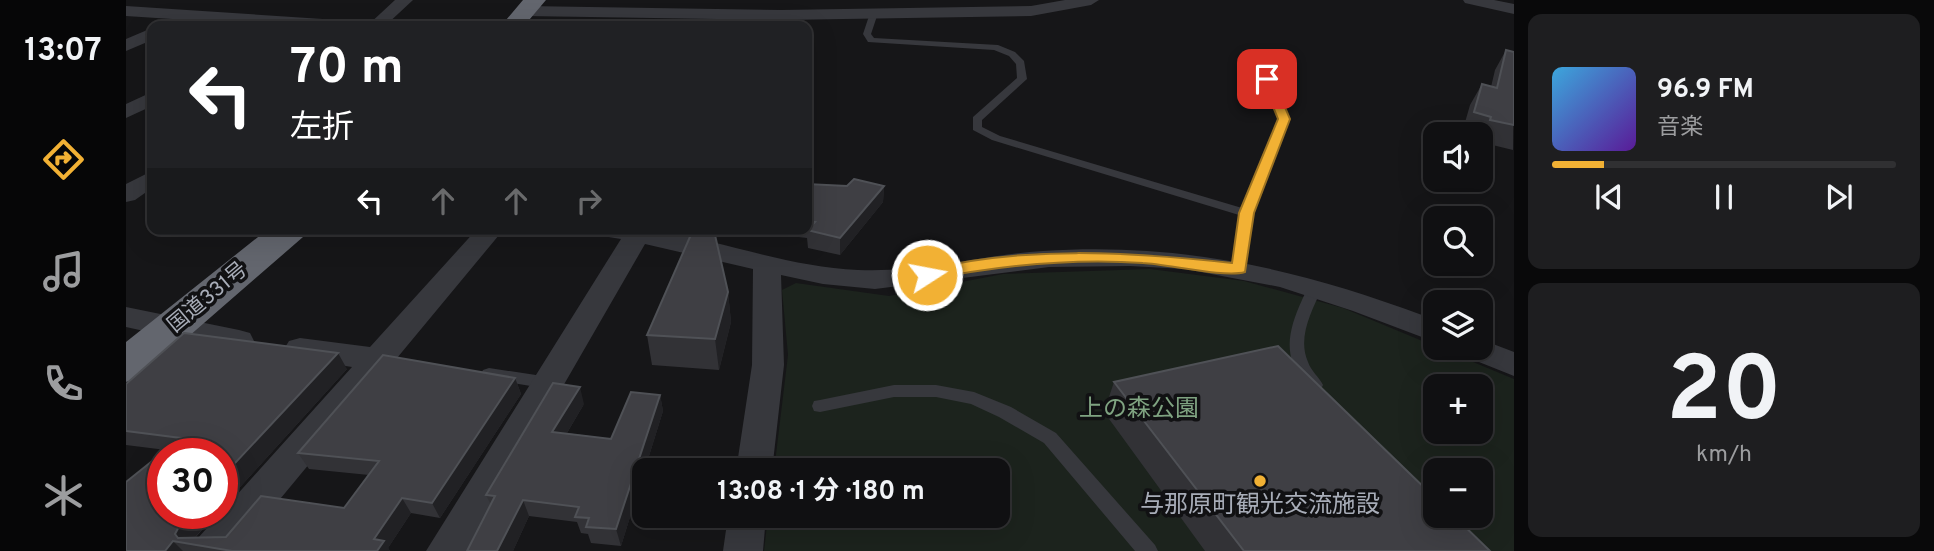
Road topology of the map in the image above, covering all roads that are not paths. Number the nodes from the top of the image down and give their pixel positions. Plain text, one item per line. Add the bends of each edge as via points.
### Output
1 (213, 0) edge
2 (405, 0) edge
3 (1091, 0) edge
4 (1471, 0) edge
5 (308, 7) dead end
6 (1514, 9) edge
7 (126, 11) edge
8 (524, 13) edge
9 (652, 13) edge
10 (874, 13) junction
11 (192, 15) junction
12 (179, 21) edge
13 (257, 21) edge
14 (292, 21) edge
15 (381, 21) edge
16 (777, 21) edge
17 (147, 36) edge
18 (126, 46) edge
19 (1251, 64) dead end
20 (147, 102) edge
21 (126, 112) edge
22 (126, 120) edge
23 (147, 122) edge
24 (147, 181) edge
25 (126, 195) edge
26 (1246, 213) junction
27 (283, 235) edge
28 (486, 235) edge
29 (638, 235) edge
30 (655, 235) edge
31 (767, 264) junction
32 (1239, 269) junction
33 (1315, 288) junction
34 (126, 317) edge
35 (173, 326) junction
36 (1423, 328) edge
37 (1493, 356) edge
38 (390, 361) junction
39 (1514, 365) edge
40 (126, 366) edge
41 (469, 372) edge
42 (549, 383) junction
43 (1328, 400) edge
44 (820, 406) dead end
45 (756, 458) edge
46 (746, 528) edge
47 (212, 551) edge
48 (446, 551) edge
49 (743, 551) edge
50 (1148, 551) edge

1 - 11 street
2 - 15 street
3 - 10 street via 1031,10
4 - 6 street
5 - 14 street
7 - 11 street
8 - 9 street
9 - 16 street
10 - 16 street
10 - 26 lane via 867,34 871,40 995,47 1021,63 1022,79 977,119 977,128 996,138
11 - 12 street
11 - 13 street
17 - 18 street
19 - 26 lane via 1267,79 1284,119
20 - 21 street
22 - 23 street
24 - 25 street
26 - 32 lane
27 - 35 highway, 国道331号
28 - 38 street
29 - 42 street
30 - 31 street
31 - 32 street via 854,279 1089,257
31 - 45 street via 768,365
32 - 33 street
33 - 36 street
33 - 43 lane via 1294,347 1298,362
34 - 35 street
35 - 38 street via 202,336
35 - 40 highway, 国道331号
37 - 39 street
38 - 47 street
41 - 42 lane
42 - 48 street
44 - 50 lane via 894,391 936,391 974,398 1050,438
46 - 49 street

